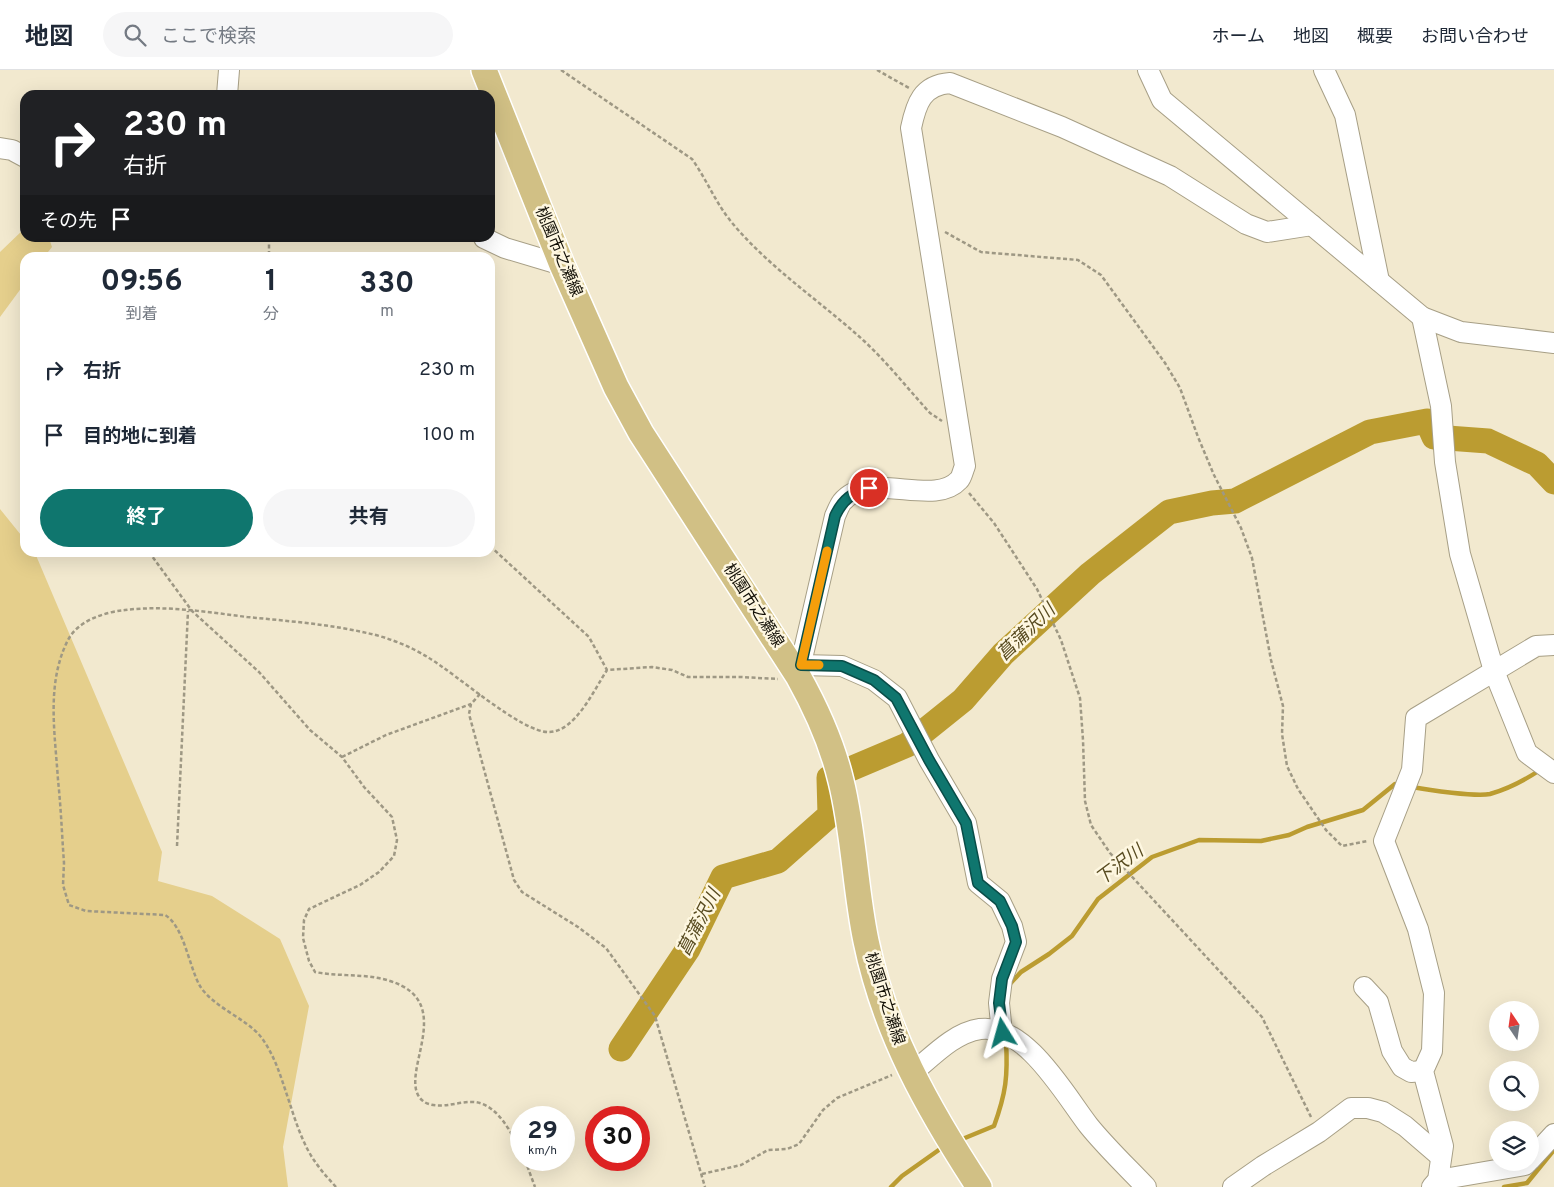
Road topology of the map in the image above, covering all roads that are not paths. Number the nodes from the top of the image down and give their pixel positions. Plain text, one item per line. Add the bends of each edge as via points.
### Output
1 (229, 70) edge
2 (484, 70) edge
3 (1148, 70) edge
4 (1324, 70) edge
5 (227, 90) edge
6 (492, 90) edge
7 (495, 98) edge
8 (0, 148) edge
9 (20, 154) edge
10 (1312, 225) junction
11 (492, 242) edge
12 (562, 265) junction
13 (1379, 281) junction
14 (1422, 317) junction
15 (1554, 343) edge
16 (1554, 645) edge
17 (1494, 672) junction
18 (800, 674) junction
19 (1554, 773) edge
20 (1364, 987) dead end
21 (1002, 1033) junction
22 (909, 1071) junction
23 (1423, 1071) junction
24 (1554, 1134) edge
25 (1539, 1151) edge
26 (1441, 1157) junction
27 (1496, 1171) edge
28 (972, 1177) edge
29 (1435, 1183) edge
30 (1146, 1187) edge
31 (1233, 1187) edge

1 - 5 street
2 - 6 main road, 桃園市之瀬線
3 - 10 street via 1162,100
4 - 13 street via 1345,115
7 - 12 main road, 桃園市之瀬線
8 - 9 street
10 - 13 street
10 - 18 street via 1267,232 1246,224 1170,176 1062,127 950,83 929,89 916,105 911,128 965,466 959,480 945,489 869,488 852,493 841,503 835,516
11 - 12 street
12 - 18 main road, 桃園市之瀬線 via 616,387 641,433
13 - 14 street
14 - 15 street via 1461,332
14 - 17 street via 1441,406 1445,462 1460,554
16 - 17 street via 1536,646
17 - 19 street via 1527,753
17 - 23 street via 1416,718 1412,770 1384,841 1418,930 1434,993 1432,1051
18 - 21 street via 842,666 874,680 896,698 908,719 966,823 978,883 1000,901 1012,926 1016,942 1002,979 999,1003
18 - 22 main road, 桃園市之瀬線 via 819,714 842,783 865,940 882,1005
20 - 23 street via 1378,1002 1392,1051 1402,1067 1411,1072
21 - 22 street via 994,1028 960,1035
21 - 30 street via 1031,1050 1090,1127
22 - 28 main road, 桃園市之瀬線
23 - 26 street via 1443,1146
24 - 25 street
26 - 29 street
26 - 31 street via 1383,1112 1351,1108
27 - 29 street

